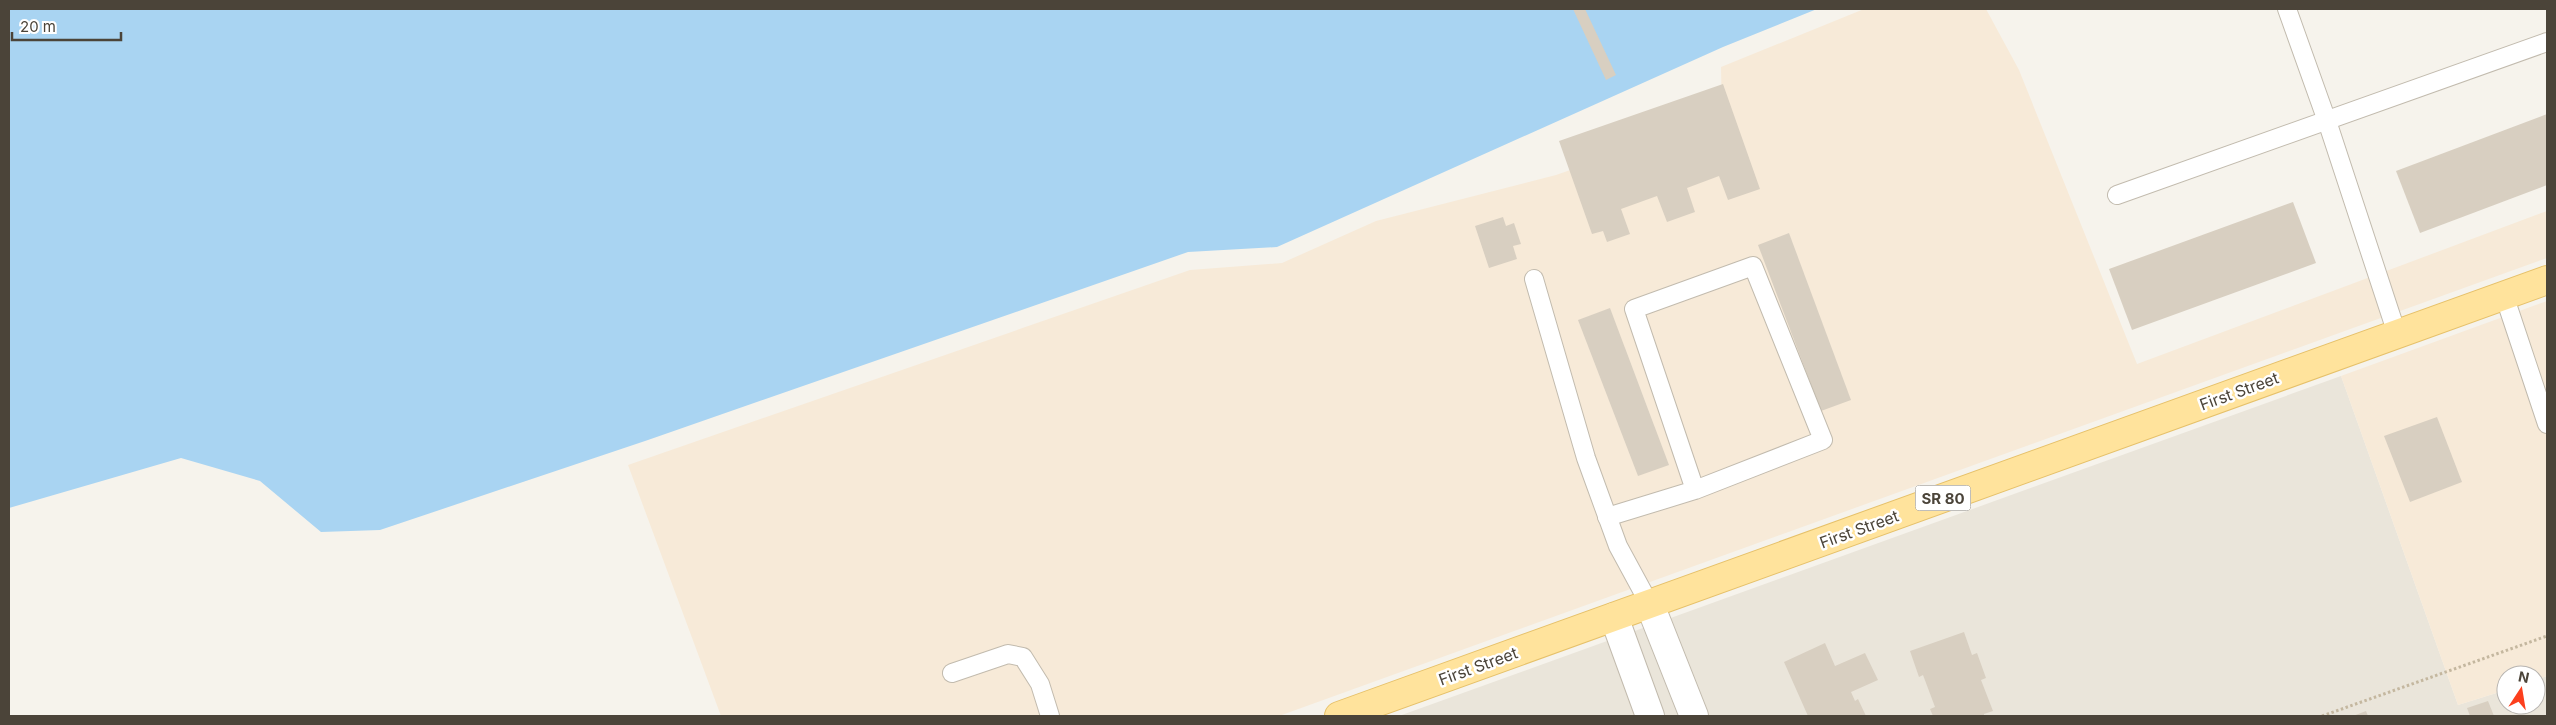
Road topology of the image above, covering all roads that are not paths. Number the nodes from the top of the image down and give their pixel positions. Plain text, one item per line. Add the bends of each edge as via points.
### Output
1 (2288, 9) edge
2 (2547, 42) edge
3 (2327, 121) junction
4 (2117, 195) dead end
5 (1534, 278) dead end
6 (2547, 280) edge
7 (2504, 295) junction
8 (2397, 334) junction
9 (2547, 424) edge
10 (1695, 490) junction
11 (1607, 517) junction
12 (1650, 605) junction
13 (1614, 617) junction
14 (952, 673) dead end
15 (1050, 716) edge
16 (1339, 716) edge
17 (1650, 716) edge
18 (1694, 716) edge

1 - 3 lane
2 - 3 lane
3 - 4 lane
3 - 8 lane
5 - 11 lane via 1572,411
6 - 7 main road, First Street / SR 80
7 - 8 main road, First Street / SR 80
7 - 9 lane
8 - 12 main road, First Street / SR 80
10 - 10 lane via 1823,440 1753,266 1634,308
10 - 11 lane
11 - 12 lane via 1618,546
12 - 13 main road, First Street / SR 80
12 - 18 street
13 - 16 main road, First Street / SR 80
13 - 17 street
14 - 15 lane via 1008,654 1023,657 1040,684

